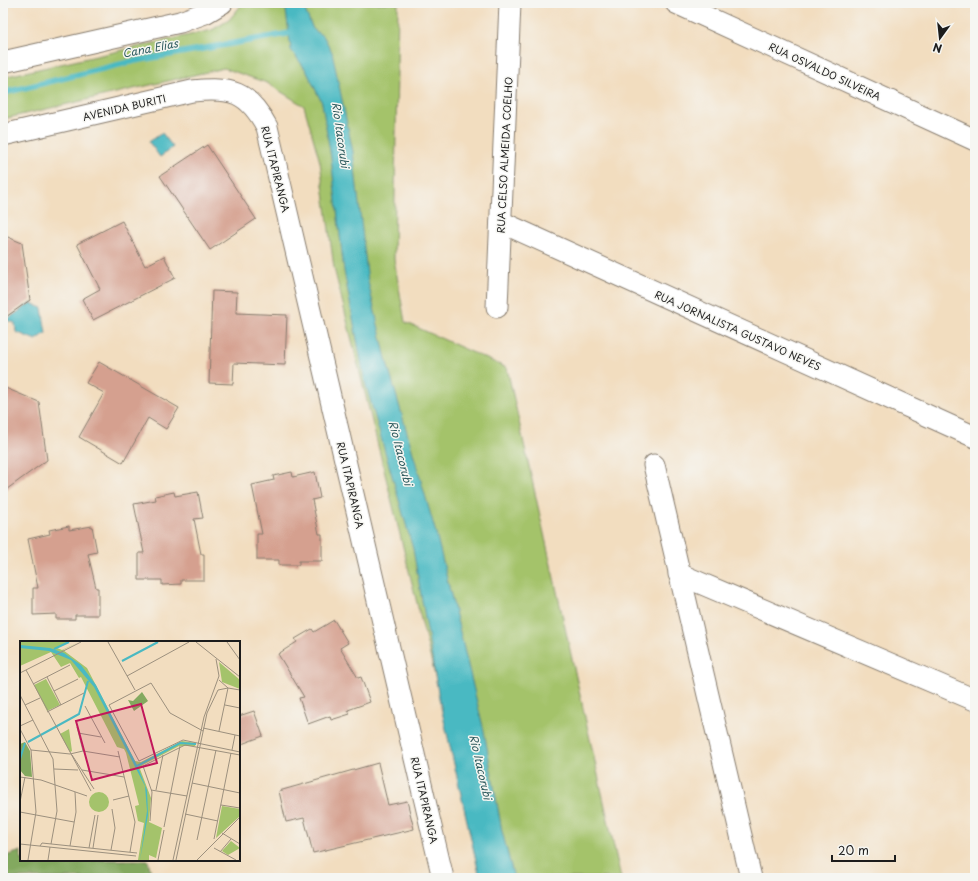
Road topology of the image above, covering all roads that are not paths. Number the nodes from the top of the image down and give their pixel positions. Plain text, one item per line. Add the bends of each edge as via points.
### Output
1 (222, 3) edge
2 (510, 3) edge
3 (676, 3) edge
4 (3, 62) edge
5 (246, 98) joint
6 (3, 135) edge
7 (975, 140) edge
8 (501, 222) junction
9 (497, 307) dead end
10 (975, 437) edge
11 (654, 465) dead end
12 (679, 574) junction
13 (975, 700) edge
14 (443, 878) edge
15 (751, 878) edge

1 - 4 street via 205,13 180,22
2 - 8 street, RUA CELSO ALMEIDA COELHO
3 - 7 street, RUA OSVALDO SILVEIRA
5 - 6 street, AVENIDA BURITI via 229,91 192,91
5 - 14 street, RUA ITAPIRANGA via 258,109 267,127
8 - 9 street, RUA CELSO ALMEIDA COELHO
8 - 10 street, RUA JORNALISTA GUSTAVO NEVES
11 - 12 street
12 - 13 street
12 - 15 street

